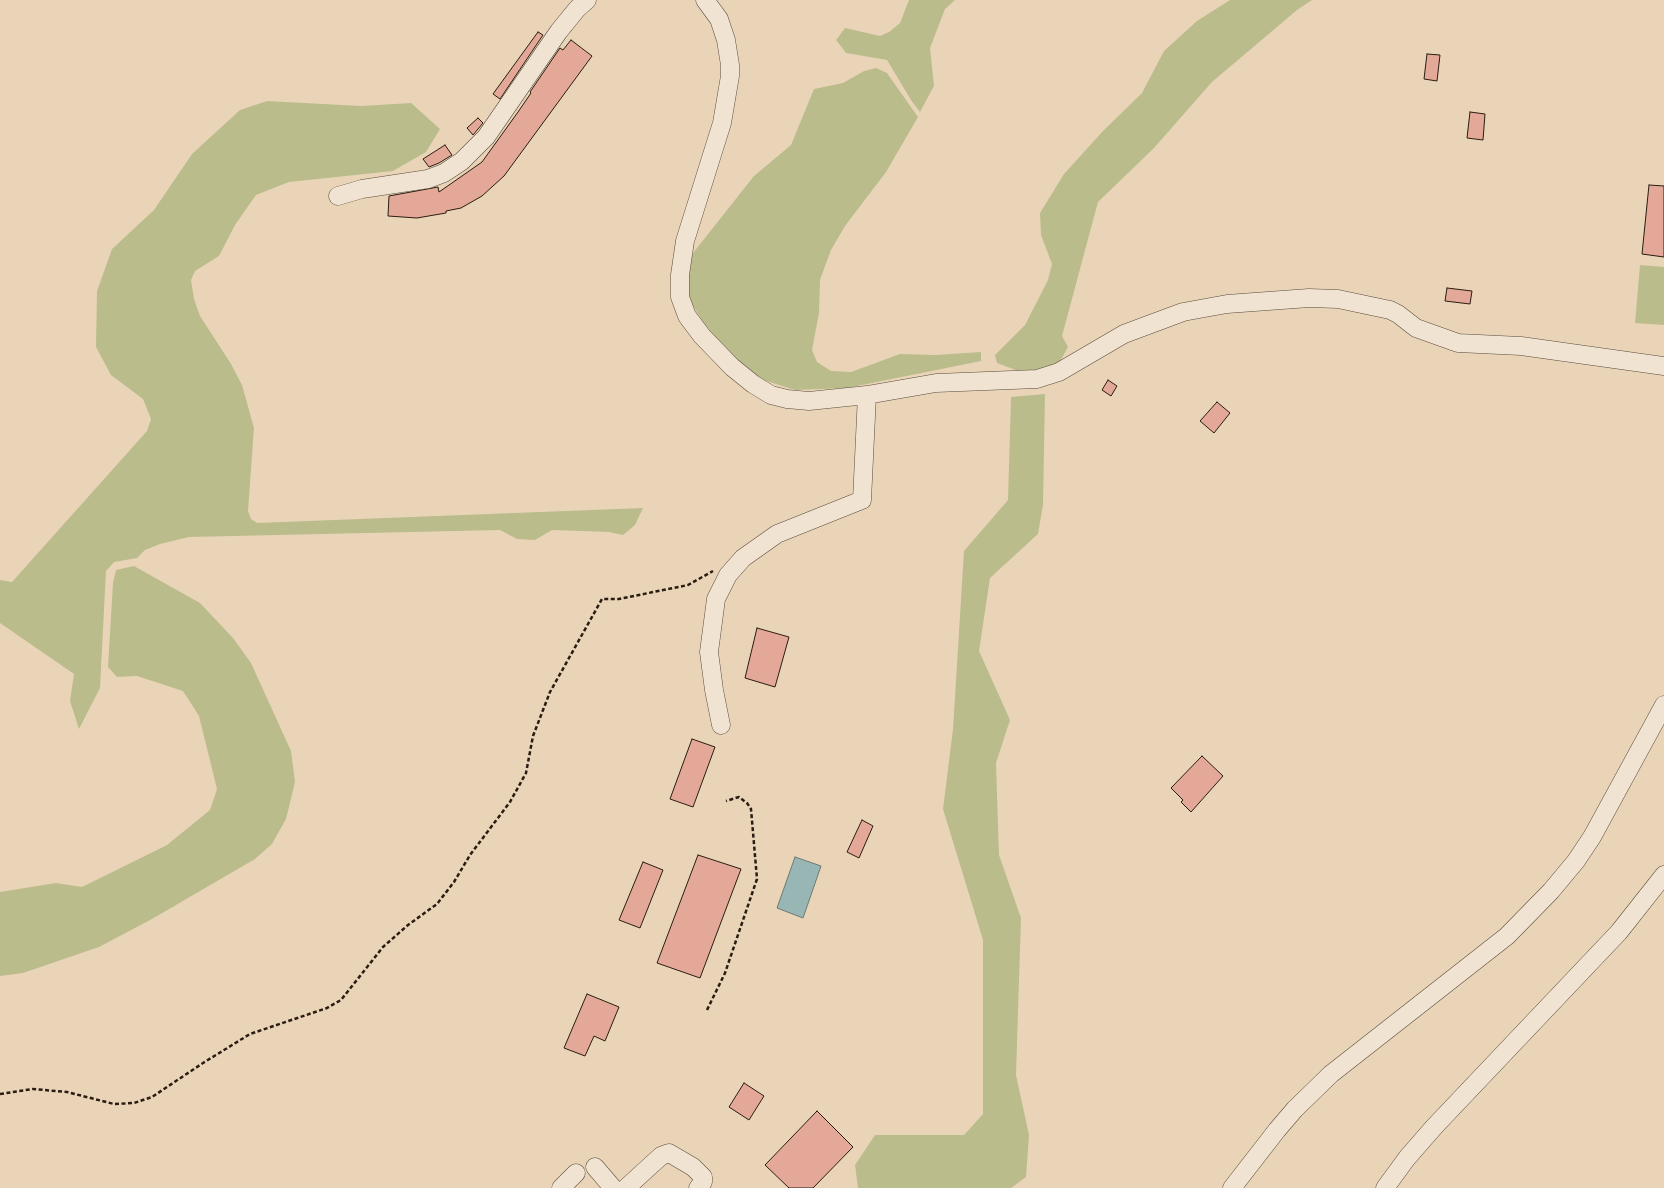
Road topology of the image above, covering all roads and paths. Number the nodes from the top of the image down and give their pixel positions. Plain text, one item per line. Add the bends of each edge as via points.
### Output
1 (587, 0) edge
2 (705, 0) edge
3 (338, 196) dead end
4 (1664, 366) edge
5 (867, 395) junction
6 (738, 564) junction
7 (1664, 705) edge
8 (722, 725) dead end
9 (726, 801) dead end
10 (1664, 875) edge
11 (707, 1010) dead end
12 (0, 1094) edge
13 (595, 1167) dead end
14 (576, 1173) dead end
15 (561, 1188) edge
16 (613, 1188) edge
17 (626, 1188) edge
18 (698, 1188) edge
19 (1232, 1188) edge
20 (1385, 1188) edge

1 - 3 street via 559,31 486,137 462,161 428,179
2 - 5 street via 719,19 726,40 730,76 722,124 683,249 680,289 684,310 696,330 721,357 763,391 787,399 809,401
4 - 5 street via 1521,346 1458,342 1416,328 1390,310 1338,298 1310,298 1236,303 1183,312 1124,334 1065,369 1037,379 936,383
5 - 6 street via 862,500 776,534
6 - 8 street via 728,575 716,599 709,652
6 - 12 path via 724,565 688,585 619,600 602,599 550,692 533,736 526,773 510,802 437,904 383,947 340,1000 327,1008 250,1034 152,1097 134,1103 114,1104 67,1092 33,1089
7 - 19 street via 1592,837 1552,891 1507,936 1326,1079 1277,1130
9 - 11 path via 739,797 750,809 758,870 726,973
10 - 20 street via 1619,932 1434,1127
13 - 16 street
14 - 15 street
17 - 18 street via 669,1152 703,1177

